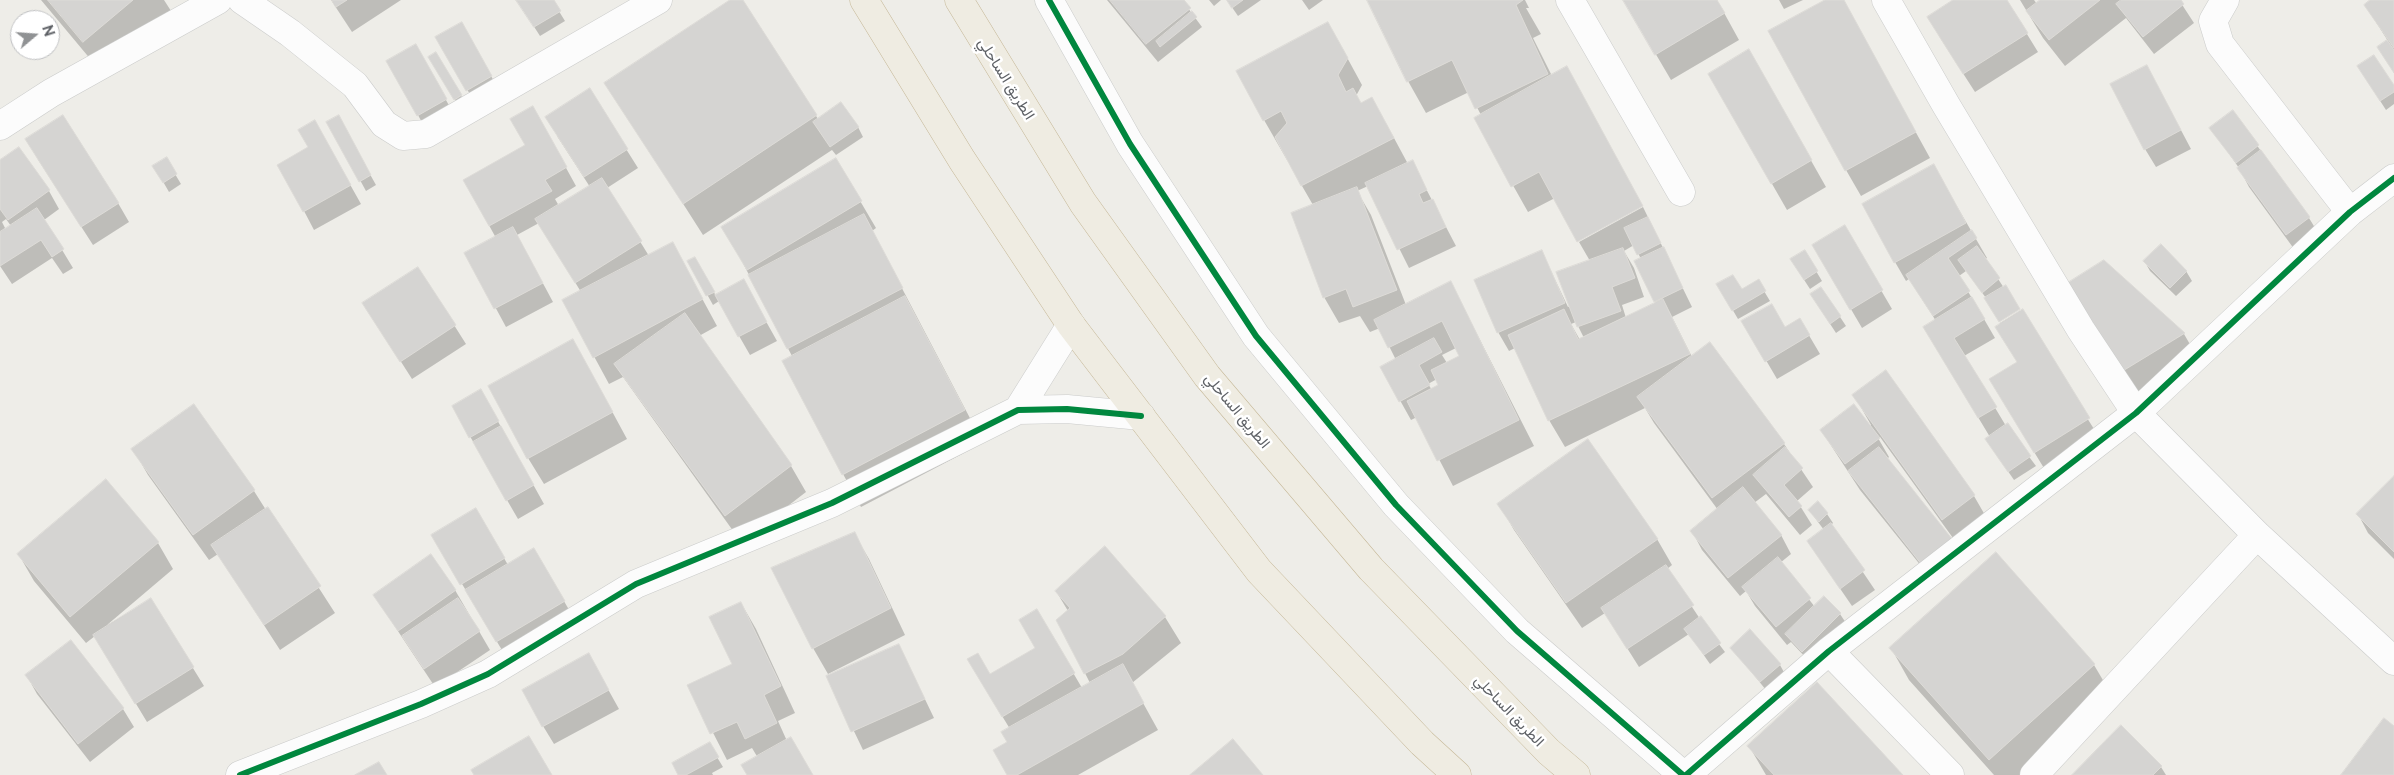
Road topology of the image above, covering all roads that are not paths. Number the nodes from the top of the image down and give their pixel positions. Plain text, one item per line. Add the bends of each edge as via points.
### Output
1 (218, 0) edge
2 (242, 0) edge
3 (658, 0) edge
4 (864, 0) edge
5 (959, 0) edge
6 (1049, 0) edge
7 (1570, 0) edge
8 (1886, 0) edge
9 (2225, 0) edge
10 (0, 126) edge
11 (2394, 178) edge
12 (1681, 192) dead end
13 (2350, 212) junction
14 (1071, 325) junction
15 (1018, 410) junction
16 (2136, 412) junction
17 (1141, 416) junction
18 (2258, 535) junction
19 (1829, 651) junction
20 (2394, 661) edge
21 (240, 775) edge
22 (1457, 775) edge
23 (1576, 775) edge
24 (1684, 775) edge
25 (1950, 775) edge
26 (2034, 775) edge

1 - 10 street via 50,93
2 - 3 street via 355,85 384,124 403,136 426,134
4 - 14 highway via 962,160
5 - 23 highway, الطريق الساحلي via 1083,203 1207,376 1371,569 1549,752
6 - 24 street via 1130,144 1256,336 1396,505 1504,617
7 - 12 street
8 - 16 street via 2081,330
9 - 13 street via 2213,21 2220,44
11 - 13 street
13 - 16 street
14 - 15 street
14 - 17 highway
15 - 17 street via 1068,409
15 - 21 street via 832,503 636,584 488,674 421,704
16 - 18 street
16 - 19 street
17 - 22 highway via 1259,571 1422,743
18 - 20 street
18 - 26 street
19 - 24 street
19 - 25 street

